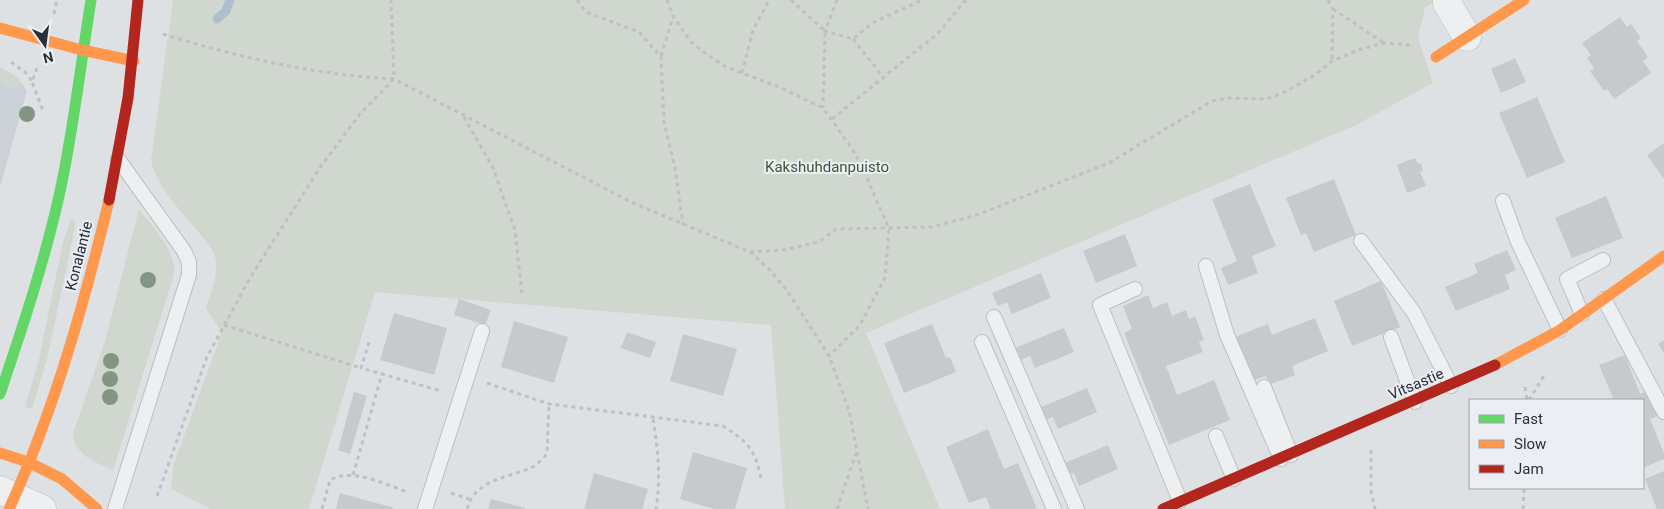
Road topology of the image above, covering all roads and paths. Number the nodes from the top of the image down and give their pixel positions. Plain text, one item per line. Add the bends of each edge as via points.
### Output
1 (57, 0) edge
2 (91, 0) edge
3 (138, 0) edge
4 (391, 0) edge
5 (577, 0) edge
6 (667, 0) edge
7 (769, 0) edge
8 (791, 0) edge
9 (837, 0) edge
10 (922, 0) edge
11 (966, 0) edge
12 (1328, 0) edge
13 (1524, 0) edge
14 (1446, 3) dead end
15 (1333, 9) junction
16 (673, 16) junction
17 (0, 28) edge
18 (825, 31) junction
19 (162, 33) dead end
20 (1467, 37) junction
21 (853, 39) junction
22 (48, 41) junction
23 (1384, 43) junction
24 (82, 50) junction
25 (660, 57) junction
26 (1436, 57) joint
27 (5, 60) dead end
28 (134, 61) junction
29 (1332, 61) junction
30 (742, 73) junction
31 (884, 78) junction
32 (394, 79) junction
33 (32, 82) junction
34 (823, 108) junction
35 (463, 116) junction
36 (832, 120) junction
37 (45, 121) dead end
38 (117, 158) junction
39 (1503, 201) dead end
40 (682, 225) junction
41 (889, 228) junction
42 (1361, 241) dead end
43 (750, 252) junction
44 (1664, 256) edge
45 (1603, 260) dead end
46 (1206, 266) dead end
47 (1135, 289) dead end
48 (522, 295) dead end
49 (1604, 299) junction
50 (1582, 314) junction
51 (994, 317) dead end
52 (224, 325) junction
53 (1560, 330) junction
54 (482, 331) dead end
55 (1391, 337) dead end
56 (369, 342) dead end
57 (982, 342) dead end
58 (829, 356) junction
59 (362, 368) junction
60 (382, 374) junction
61 (1545, 374) dead end
62 (466, 376) junction
63 (1451, 386) junction
64 (1264, 387) dead end
65 (1525, 387) dead end
66 (0, 394) edge
67 (460, 397) junction
68 (1528, 399) edge
69 (1529, 399) edge
70 (1415, 402) junction
71 (549, 404) junction
72 (1664, 412) edge
73 (653, 419) junction
74 (1361, 424) junction
75 (1216, 436) dead end
76 (0, 452) edge
77 (856, 453) junction
78 (1286, 457) junction
79 (28, 462) junction
80 (353, 475) junction
81 (761, 478) dead end
82 (1234, 479) junction
83 (1524, 489) edge
84 (413, 494) dead end
85 (157, 496) dead end
86 (8, 498) edge
87 (1180, 501) junction
88 (42, 509) edge
89 (97, 509) edge
90 (115, 509) edge
91 (322, 509) edge
92 (425, 509) edge
93 (466, 509) edge
94 (656, 509) edge
95 (836, 509) edge
96 (868, 509) edge
97 (1054, 509) edge
98 (1077, 509) edge
99 (1163, 509) edge
100 (1375, 509) edge
101 (1523, 509) edge

1 - 22 path
2 - 24 street
3 - 28 street, Konalantie
4 - 32 path
5 - 25 path via 586,12 639,32
6 - 16 path
7 - 30 path via 753,30
8 - 18 path
9 - 18 path
10 - 21 path via 872,23
11 - 31 path via 937,34
12 - 15 path
13 - 20 street
14 - 20 street
15 - 23 path
15 - 29 path
16 - 25 path
16 - 30 path via 696,46 726,67
17 - 22 street
18 - 21 path
18 - 34 path
19 - 32 path via 280,63 352,77
20 - 26 street
21 - 31 path
22 - 24 street
22 - 33 path
23 - 26 path via 1430,48
23 - 29 path
24 - 28 street
24 - 66 street via 61,188 27,314
25 - 40 path via 664,122 675,168
27 - 33 path via 26,73
28 - 38 street, Konalantie
29 - 41 path via 1315,75 1266,99 1227,98 1212,102 1109,163 974,216 932,227
30 - 34 path
31 - 36 path
32 - 35 path
32 - 52 path via 360,114 320,169
33 - 37 path
34 - 36 path
35 - 40 path via 630,202
35 - 48 path via 493,168 515,230
36 - 41 path via 864,171
38 - 79 street, Konalantie via 90,280 56,388
38 - 90 lane via 184,251 189,262 189,275
39 - 53 lane via 1517,240
40 - 43 path
41 - 43 path via 836,229 819,242 783,250
41 - 58 path via 885,278 860,325
42 - 63 lane via 1414,312
43 - 58 path via 788,292
44 - 49 street, Vitsastie
45 - 50 lane via 1568,279
46 - 78 lane via 1227,335
47 - 87 lane via 1100,305
49 - 50 street, Vitsastie
49 - 72 lane
50 - 53 street, Vitsastie
51 - 98 lane
52 - 59 path
52 - 85 path via 207,357
53 - 63 street, Vitsastie via 1515,356
54 - 62 lane
55 - 70 lane
56 - 59 path
57 - 97 lane
58 - 77 path via 849,410
59 - 60 path
60 - 67 path
60 - 80 path
61 - 69 path
62 - 67 lane
62 - 71 path
63 - 70 street, Vitsastie
64 - 78 lane
65 - 68 path
67 - 92 lane
70 - 74 street, Vitsastie
71 - 73 path
71 - 93 path via 547,454 534,466 478,488 469,498
73 - 81 path via 682,419 723,426 745,440 757,460
73 - 94 path via 660,481
74 - 78 street, Vitsastie
74 - 100 path via 1372,453 1371,491
75 - 82 lane
76 - 79 street
77 - 95 path
77 - 96 path
78 - 82 street, Vitsastie
79 - 86 street, Konalantie
79 - 89 street via 62,479
80 - 84 path
80 - 91 path via 340,475 330,480
82 - 87 street, Vitsastie
83 - 101 path
86 - 88 street
87 - 99 street, Vitsastie

